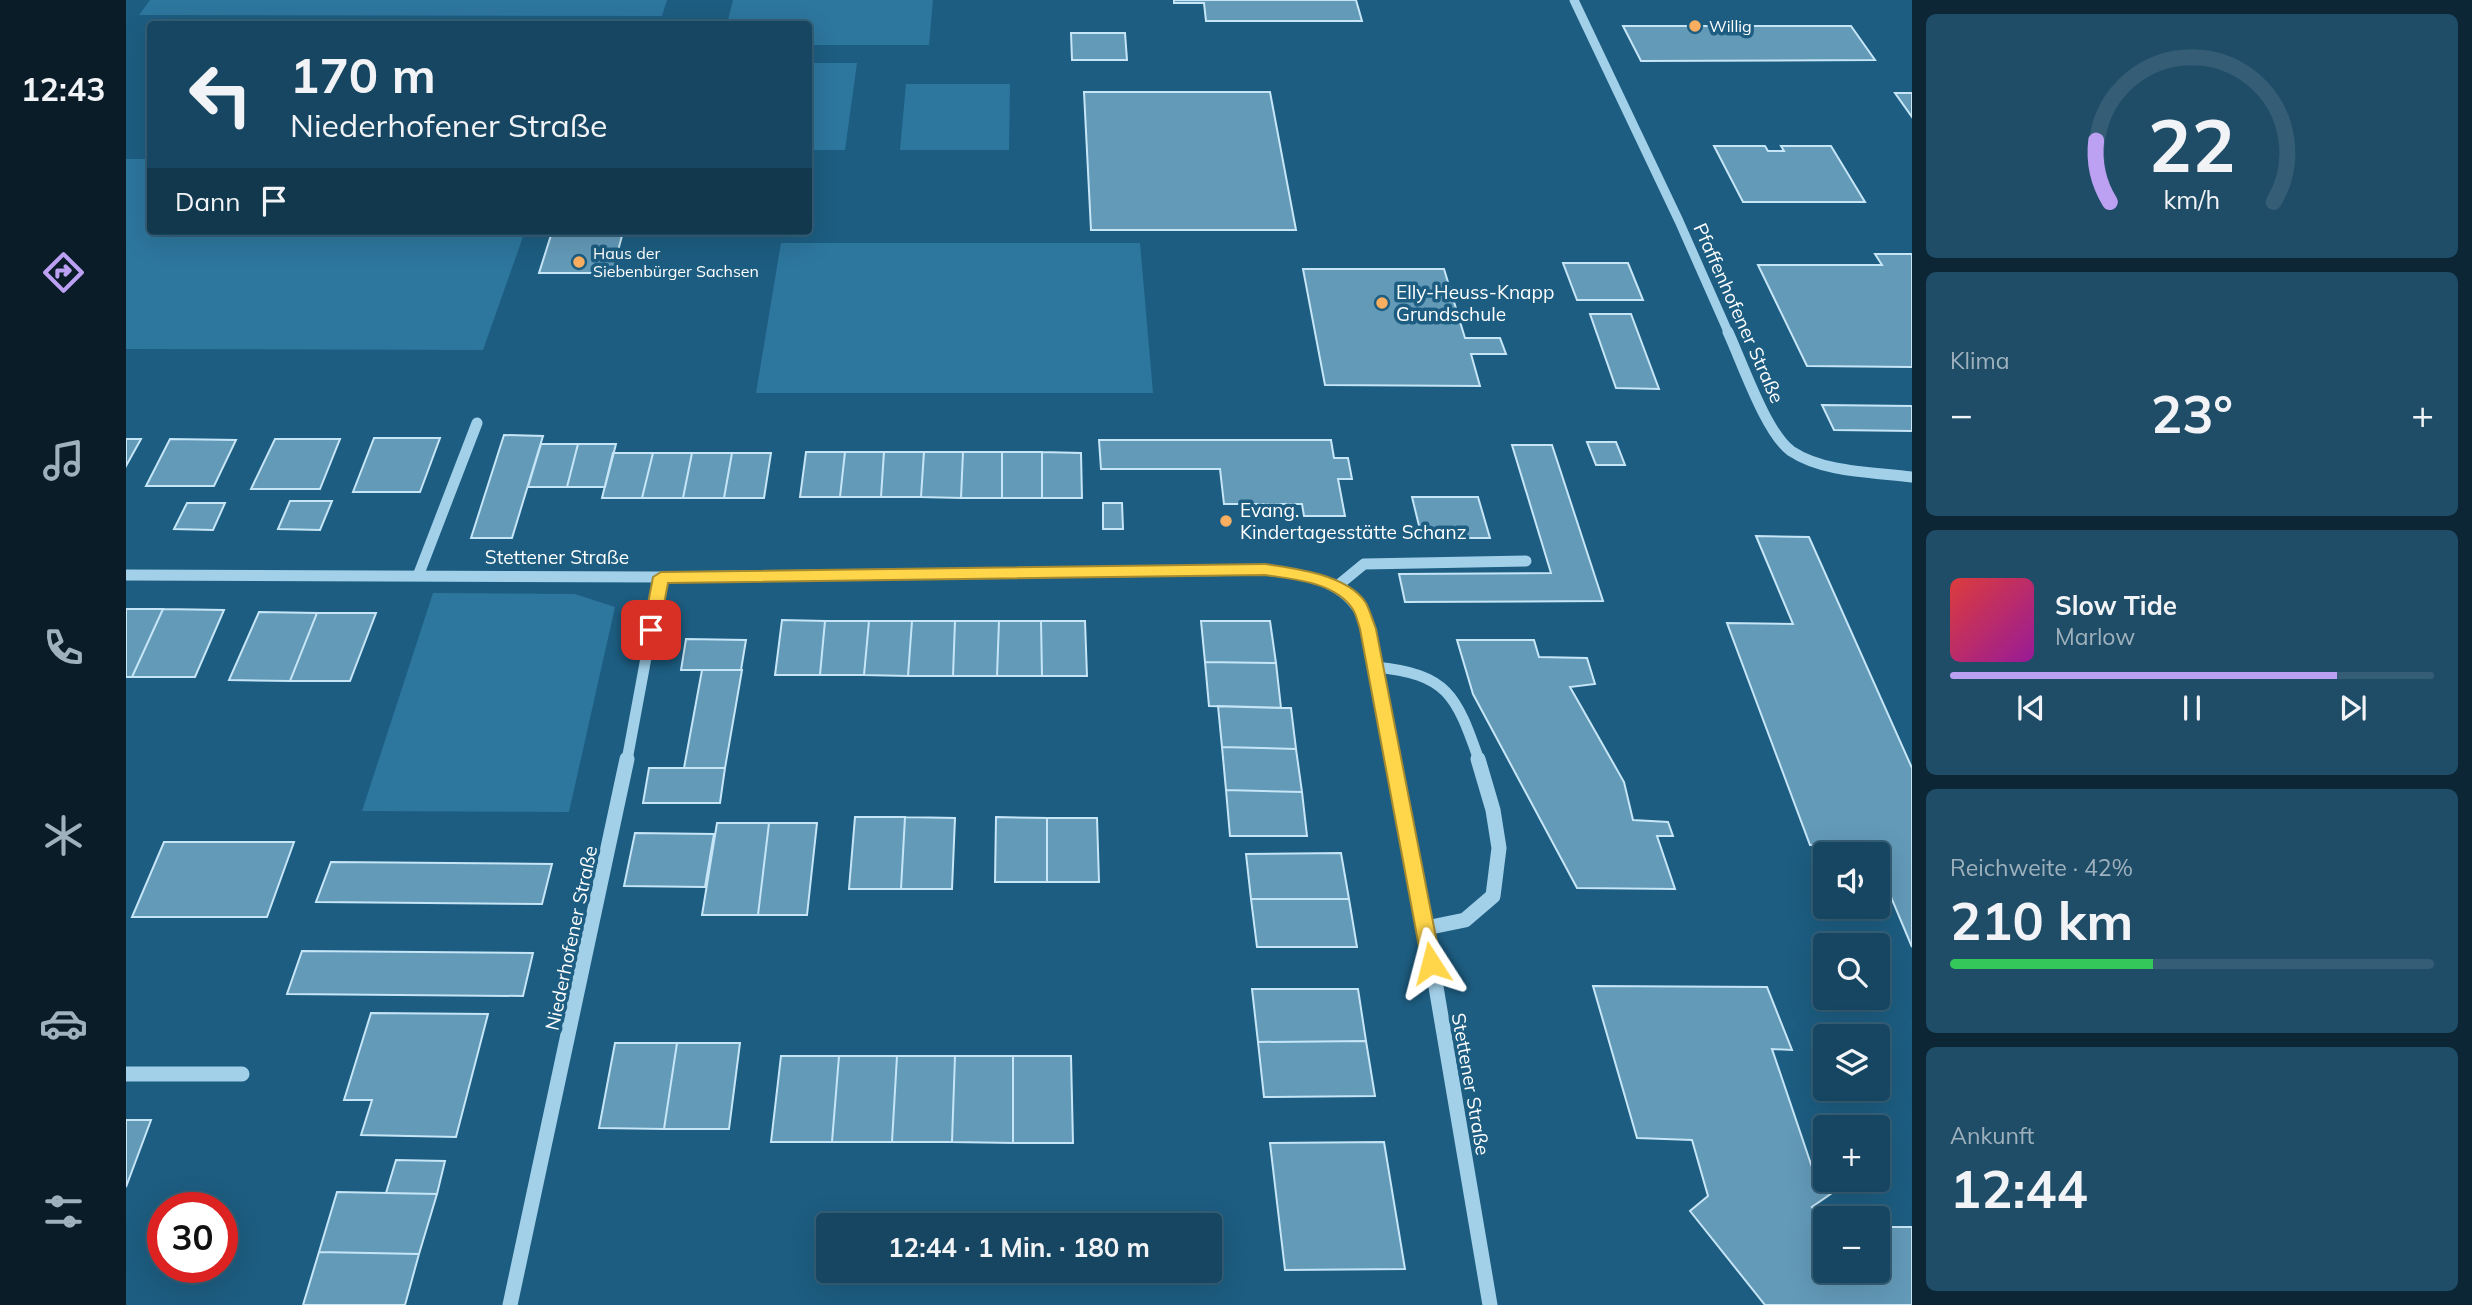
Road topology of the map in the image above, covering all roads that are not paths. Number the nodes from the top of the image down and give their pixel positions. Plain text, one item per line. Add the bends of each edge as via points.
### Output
1 (1574, 0) edge
2 (477, 423) dead end
3 (1912, 478) edge
4 (1526, 561) dead end
5 (126, 575) edge
6 (418, 576) junction
7 (661, 577) junction
8 (1336, 587) junction
9 (1375, 667) junction
10 (1426, 928) junction
11 (126, 1074) edge
12 (242, 1074) dead end
13 (510, 1305) edge
14 (1490, 1305) edge

1 - 3 street, Pfaffenhofener Straße via 1770,426 1790,450 1821,464
2 - 6 street
4 - 8 street via 1364,564
5 - 6 street, Stettener Straße
6 - 7 street, Stettener Straße
7 - 8 street, Stettener Straße via 1265,570 1302,574
7 - 13 street, Niederhofener Straße via 612,838
8 - 9 street, Stettener Straße via 1359,605
9 - 10 street, Stettener Straße
9 - 10 street via 1410,671 1440,684 1462,713 1499,848 1493,896 1465,920
10 - 14 street, Stettener Straße
11 - 12 street

